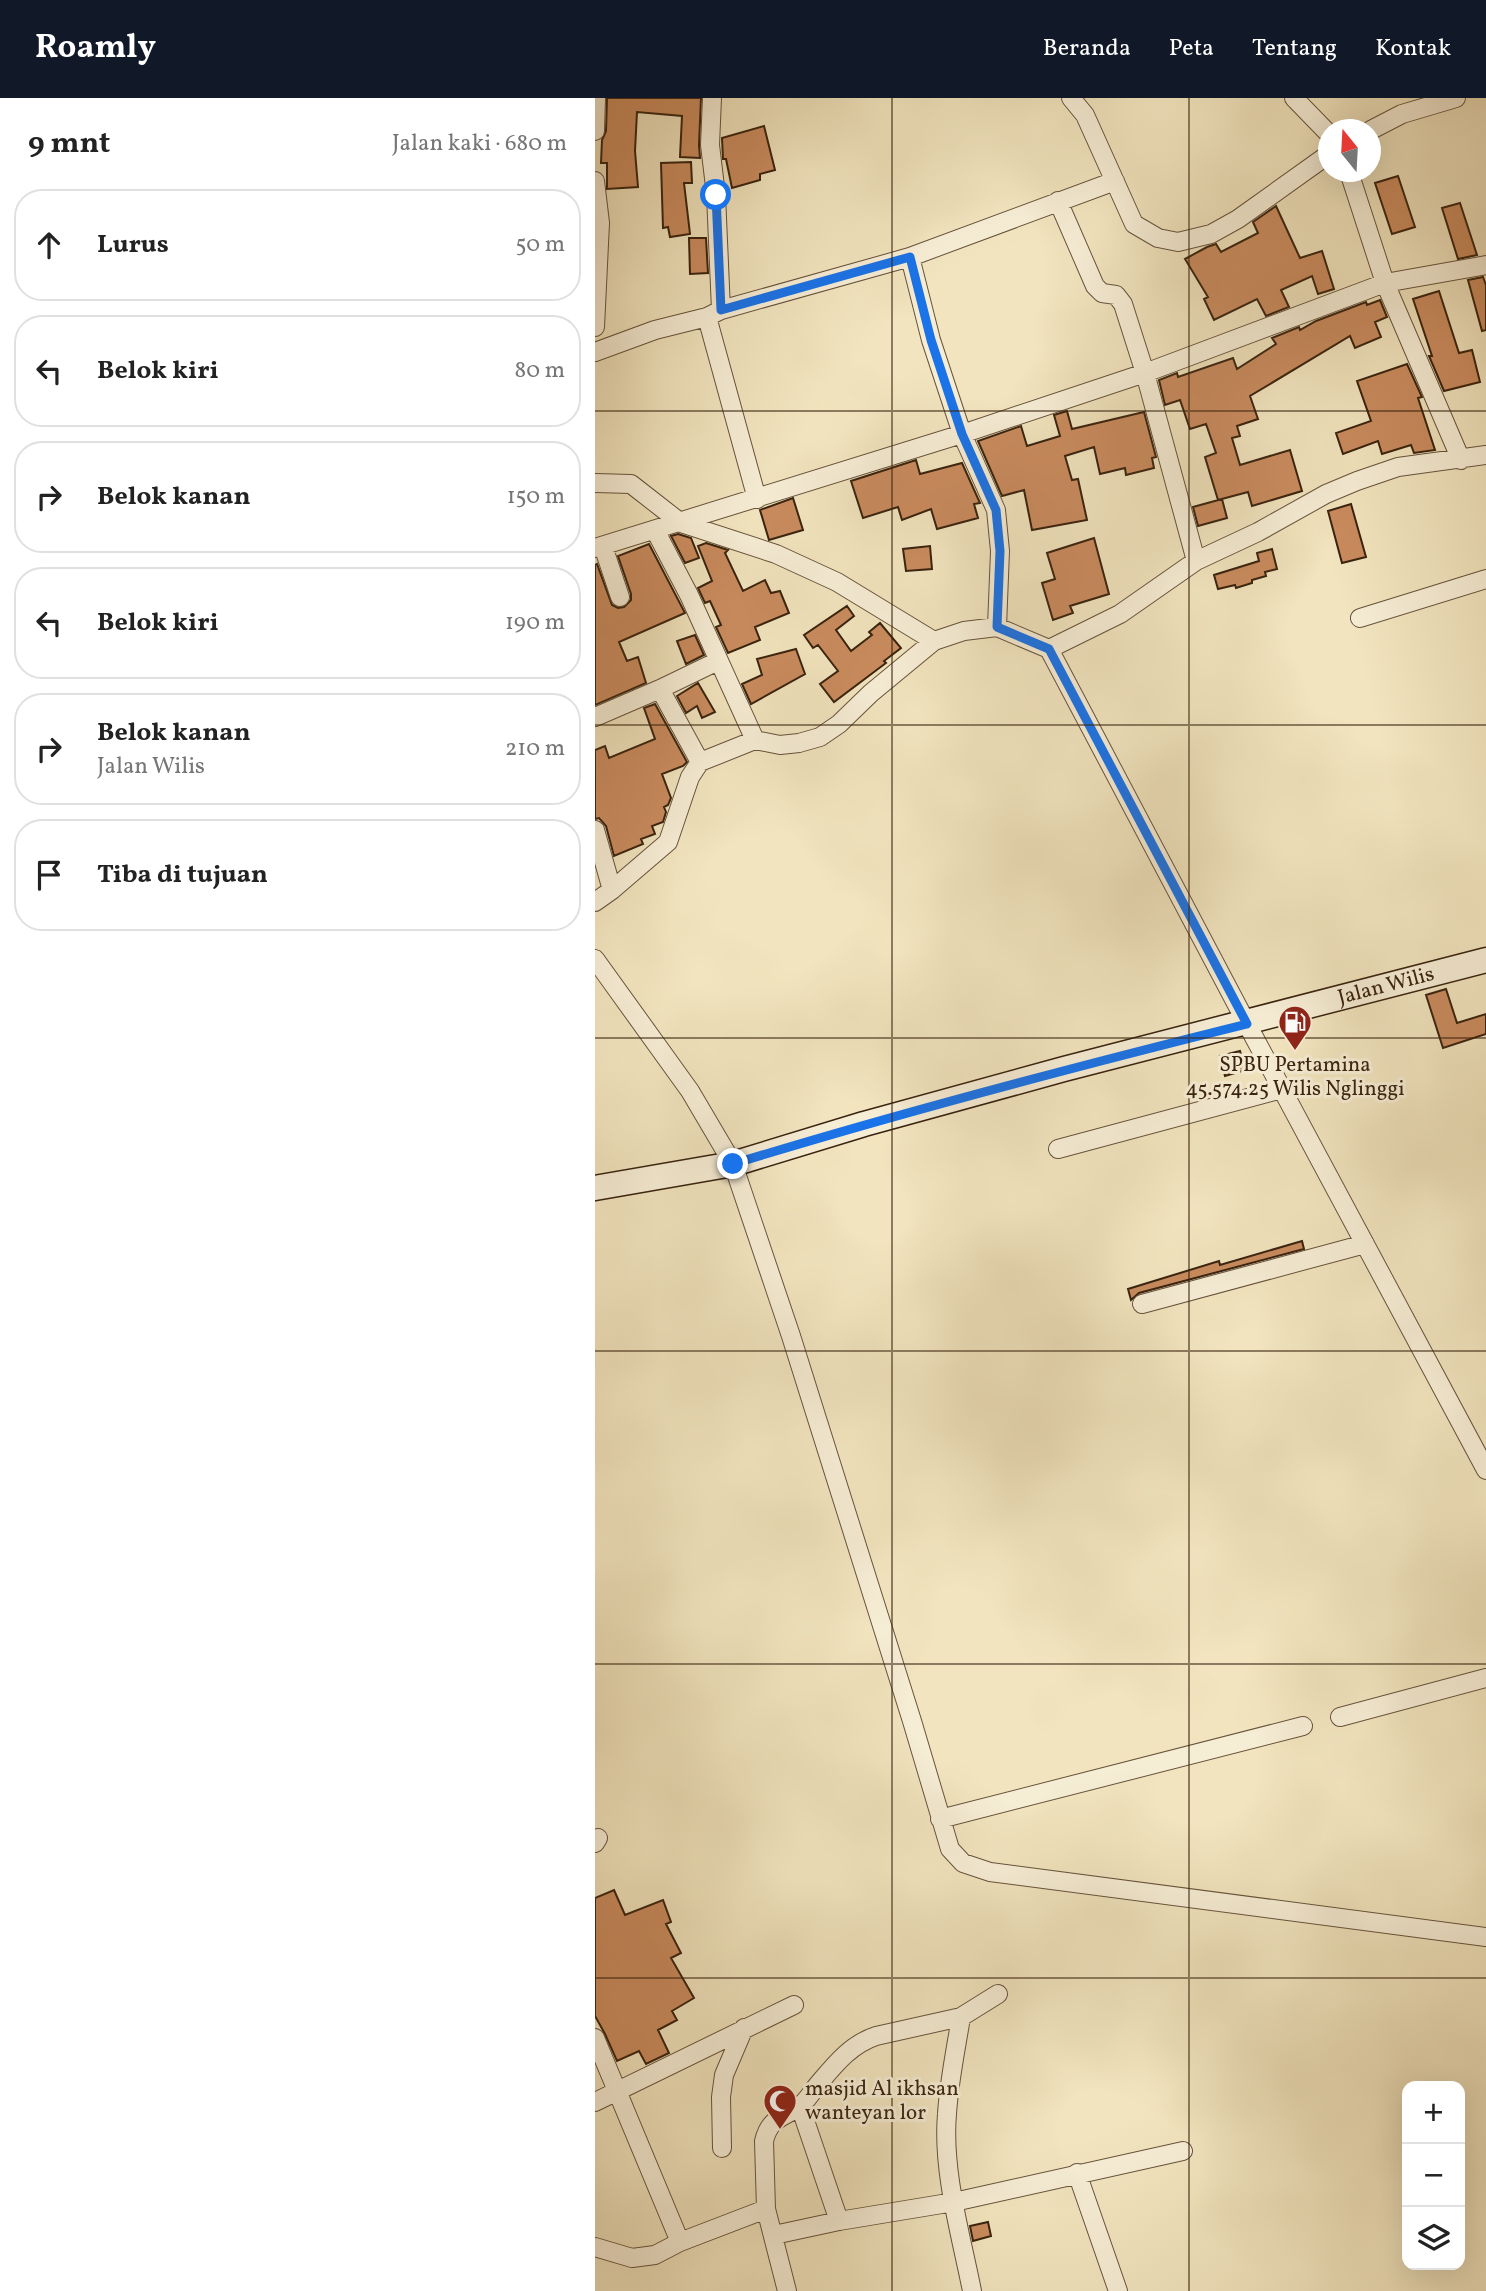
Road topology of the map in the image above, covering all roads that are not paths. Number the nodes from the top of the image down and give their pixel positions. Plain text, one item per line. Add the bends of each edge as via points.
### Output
1 (596, 98) edge
2 (712, 98) edge
3 (1071, 98) edge
4 (1294, 98) edge
5 (1456, 98) edge
6 (1318, 123) edge
7 (1381, 124) edge
8 (595, 131) edge
9 (1318, 161) edge
10 (595, 181) edge
11 (1115, 181) junction
12 (1352, 182) edge
13 (1058, 201) junction
14 (597, 223) edge
15 (910, 257) junction
16 (1486, 265) edge
17 (1385, 283) junction
18 (714, 314) junction
19 (595, 327) edge
20 (595, 352) edge
21 (1145, 373) junction
22 (962, 434) junction
23 (1486, 455) edge
24 (1461, 460) junction
25 (595, 483) edge
26 (758, 499) junction
27 (681, 523) junction
28 (655, 530) junction
29 (599, 547) edge
30 (1196, 561) junction
31 (1486, 579) edge
32 (620, 597) dead end
33 (1360, 618) dead end
34 (997, 627) junction
35 (934, 641) junction
36 (1049, 649) junction
37 (718, 661) junction
38 (660, 689) junction
39 (595, 717) edge
40 (755, 740) junction
41 (701, 762) junction
42 (595, 830) edge
43 (612, 890) junction
44 (595, 902) edge
45 (595, 959) edge
46 (1486, 960) edge
47 (1247, 1024) junction
48 (1282, 1089) junction
49 (1058, 1149) dead end
50 (733, 1164) junction
51 (595, 1188) edge
52 (1365, 1244) junction
53 (1142, 1304) dead end
54 (1486, 1470) edge
55 (1486, 1678) edge
56 (1340, 1717) dead end
57 (1303, 1726) dead end
58 (940, 1819) junction
59 (1486, 1937) edge
60 (998, 1994) dead end
61 (794, 2005) dead end
62 (961, 2017) junction
63 (744, 2028) junction
64 (595, 2038) edge
65 (618, 2091) junction
66 (595, 2102) edge
67 (800, 2106) junction
68 (722, 2148) dead end
69 (1183, 2151) dead end
70 (1077, 2173) junction
71 (954, 2202) junction
72 (766, 2209) junction
73 (839, 2221) junction
74 (774, 2235) junction
75 (680, 2242) junction
76 (595, 2247) edge
77 (787, 2291) edge
78 (972, 2291) edge
79 (1118, 2291) edge

1 - 8 street
2 - 18 street
3 - 11 street via 1085,114
4 - 6 street
5 - 7 street
9 - 11 street via 1238,219 1210,234 1178,242 1158,238 1134,224
10 - 14 street
11 - 13 street
12 - 17 street
13 - 15 street
13 - 21 street via 1095,286 1102,293 1116,295 1123,304
14 - 19 street
15 - 18 street
15 - 22 street
16 - 17 street
17 - 21 street
17 - 24 street
18 - 20 street
18 - 26 street
21 - 22 street
21 - 30 street
22 - 26 street
22 - 34 street via 996,510 1000,551
23 - 24 street
24 - 30 street via 1398,467 1357,481
25 - 27 street via 631,484
26 - 27 street
27 - 28 street
27 - 35 street via 776,554 837,582
28 - 29 street
28 - 37 street
29 - 32 street
30 - 36 street via 1120,614
31 - 33 street
34 - 35 street
34 - 36 street
35 - 40 street via 820,737 780,745
36 - 47 street
37 - 38 street
37 - 40 street
38 - 39 street
38 - 41 street
40 - 41 street
41 - 43 street via 690,777 668,842
42 - 43 street
43 - 44 street
45 - 50 street via 690,1091
46 - 47 main road, Jalan Wilis
47 - 48 street
47 - 50 main road, Jalan Wilis via 1064,1069
48 - 49 street
48 - 52 street
50 - 51 main road, Jalan Wilis
50 - 58 street
52 - 53 street
52 - 54 street
55 - 56 street
57 - 58 street
58 - 59 street via 950,1849 964,1863 991,1872
60 - 62 street
61 - 63 street
62 - 67 street via 862,2040
62 - 71 street via 946,2115
63 - 65 street
63 - 68 street via 724,2075
64 - 65 street
65 - 66 street
65 - 75 street
67 - 72 street via 781,2115 766,2131
67 - 73 street
69 - 70 street
70 - 71 street
70 - 79 street
71 - 73 street
71 - 78 street
72 - 74 street
72 - 75 street
73 - 74 street
74 - 77 street
75 - 76 street via 655,2255 632,2258

